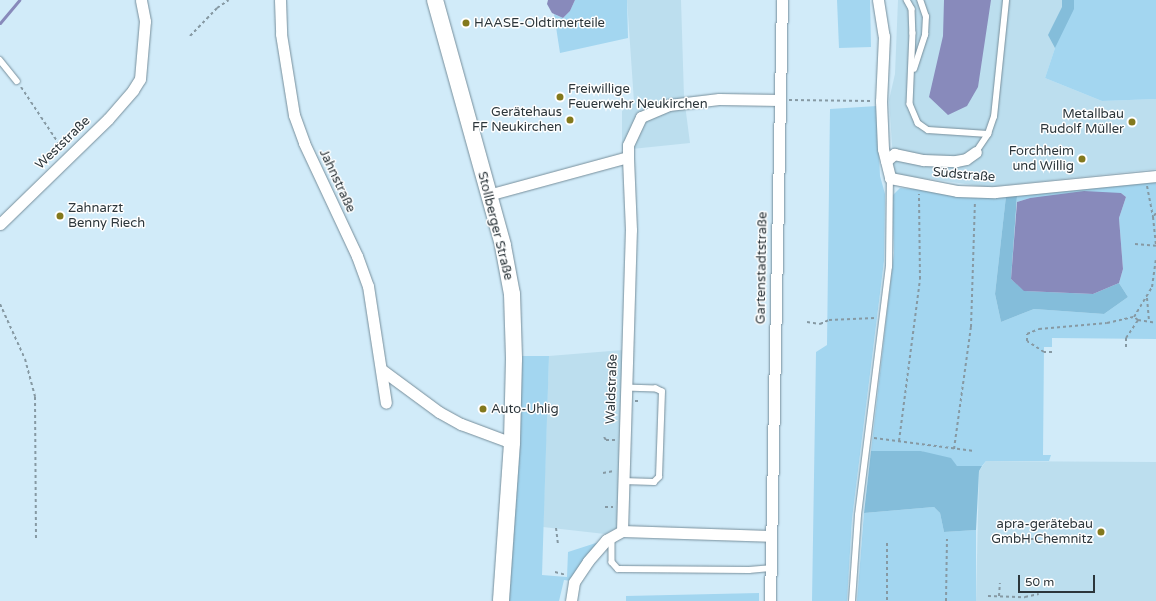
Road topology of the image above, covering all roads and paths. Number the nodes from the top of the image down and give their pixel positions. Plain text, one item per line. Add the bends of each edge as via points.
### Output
1 (141, 0) edge
2 (229, 0) edge
3 (280, 0) edge
4 (435, 0) edge
5 (782, 0) edge
6 (878, 0) edge
7 (907, 0) edge
8 (920, 0) edge
9 (1006, 0) edge
10 (190, 36) dead end
11 (0, 60) edge
12 (912, 73) junction
13 (17, 81) joint
14 (780, 100) junction
15 (882, 102) junction
16 (988, 134) junction
17 (976, 152) joint
18 (628, 157) junction
19 (67, 158) junction
20 (886, 161) junction
21 (1150, 176) edge
22 (890, 178) junction
23 (919, 185) junction
24 (975, 191) junction
25 (488, 195) junction
26 (1156, 213) edge
27 (1153, 217) junction
28 (0, 224) edge
29 (1135, 244) dead end
30 (1156, 246) edge
31 (1156, 260) edge
32 (1147, 297) junction
33 (0, 304) edge
34 (1134, 316) junction
35 (882, 318) junction
36 (1138, 320) junction
37 (1149, 320) junction
38 (807, 322) dead end
39 (1156, 323) edge
40 (1126, 347) dead end
41 (1052, 352) dead end
42 (382, 370) junction
43 (626, 388) junction
44 (386, 403) dead end
45 (604, 437) dead end
46 (867, 437) junction
47 (612, 440) dead end
48 (899, 441) junction
49 (512, 443) junction
50 (954, 449) junction
51 (974, 451) dead end
52 (623, 481) junction
53 (556, 528) dead end
54 (622, 531) junction
55 (769, 536) junction
56 (612, 537) junction
57 (36, 538) dead end
58 (947, 539) dead end
59 (1001, 539) dead end
60 (1034, 539) dead end
61 (887, 543) dead end
62 (558, 545) dead end
63 (770, 568) junction
64 (555, 572) dead end
65 (567, 576) dead end
66 (1000, 583) dead end
67 (1039, 594) dead end
68 (988, 596) dead end
69 (999, 596) junction
70 (501, 601) edge
71 (570, 601) edge
72 (770, 601) edge
73 (852, 601) edge
74 (887, 601) edge
75 (946, 601) edge

1 - 19 street, Weststraße via 145,21 140,79 122,105
2 - 10 path via 216,8
3 - 42 street, Jahnstraße via 281,34 294,115 304,143 358,256 368,286
4 - 25 main road, Stollberger Straße
5 - 14 street, Gartenstadtstraße
6 - 15 street via 884,36
7 - 12 lane via 912,9
8 - 12 lane via 926,17 925,35
9 - 16 lane via 994,117
11 - 13 lane
12 - 16 lane via 910,104 918,123 928,130
13 - 19 path
14 - 15 path
14 - 18 street, Waldstraße via 719,99 669,105 641,117 628,145
14 - 55 street, Gartenstadtstraße
15 - 20 street
16 - 17 lane
17 - 20 street, Südstraße via 966,159 956,161 923,160 894,154
18 - 25 street
18 - 43 street, Waldstraße via 631,230
19 - 28 street, Weststraße
20 - 22 street via 885,167
21 - 24 street, Südstraße via 1007,192
21 - 27 path
22 - 23 street, Südstraße
22 - 35 lane via 889,267
23 - 24 street, Südstraße
23 - 48 path via 920,279
24 - 50 path via 971,327
25 - 49 main road, Stollberger Straße via 503,246 512,294
26 - 27 path
27 - 30 path
29 - 30 path
31 - 32 path via 1152,287
32 - 34 path
32 - 37 path
33 - 57 path via 25,359 34,397
34 - 36 path
34 - 41 path via 1107,323 1039,329 1027,334 1027,341 1044,352
35 - 38 path via 829,320 820,324
35 - 46 lane
36 - 37 path
36 - 40 path via 1126,338
37 - 39 path
42 - 44 street, Jahnstraße
42 - 49 street via 439,412 461,424
43 - 52 street, Waldstraße
43 - 52 lane via 656,389 662,392 660,461 659,477 654,482
45 - 47 path
46 - 48 path
46 - 73 lane
48 - 50 path
49 - 70 main road, Stollberger Straße
50 - 51 path
52 - 54 street, Waldstraße
53 - 62 path
54 - 55 street
54 - 56 street
55 - 63 street, Gartenstadtstraße
56 - 63 lane via 612,562 618,568
56 - 71 street via 588,561 576,579
58 - 75 path
59 - 60 path
61 - 74 path
63 - 72 street, Gartenstadtstraße
64 - 65 path
66 - 69 path
67 - 69 path via 1025,597
68 - 69 path

